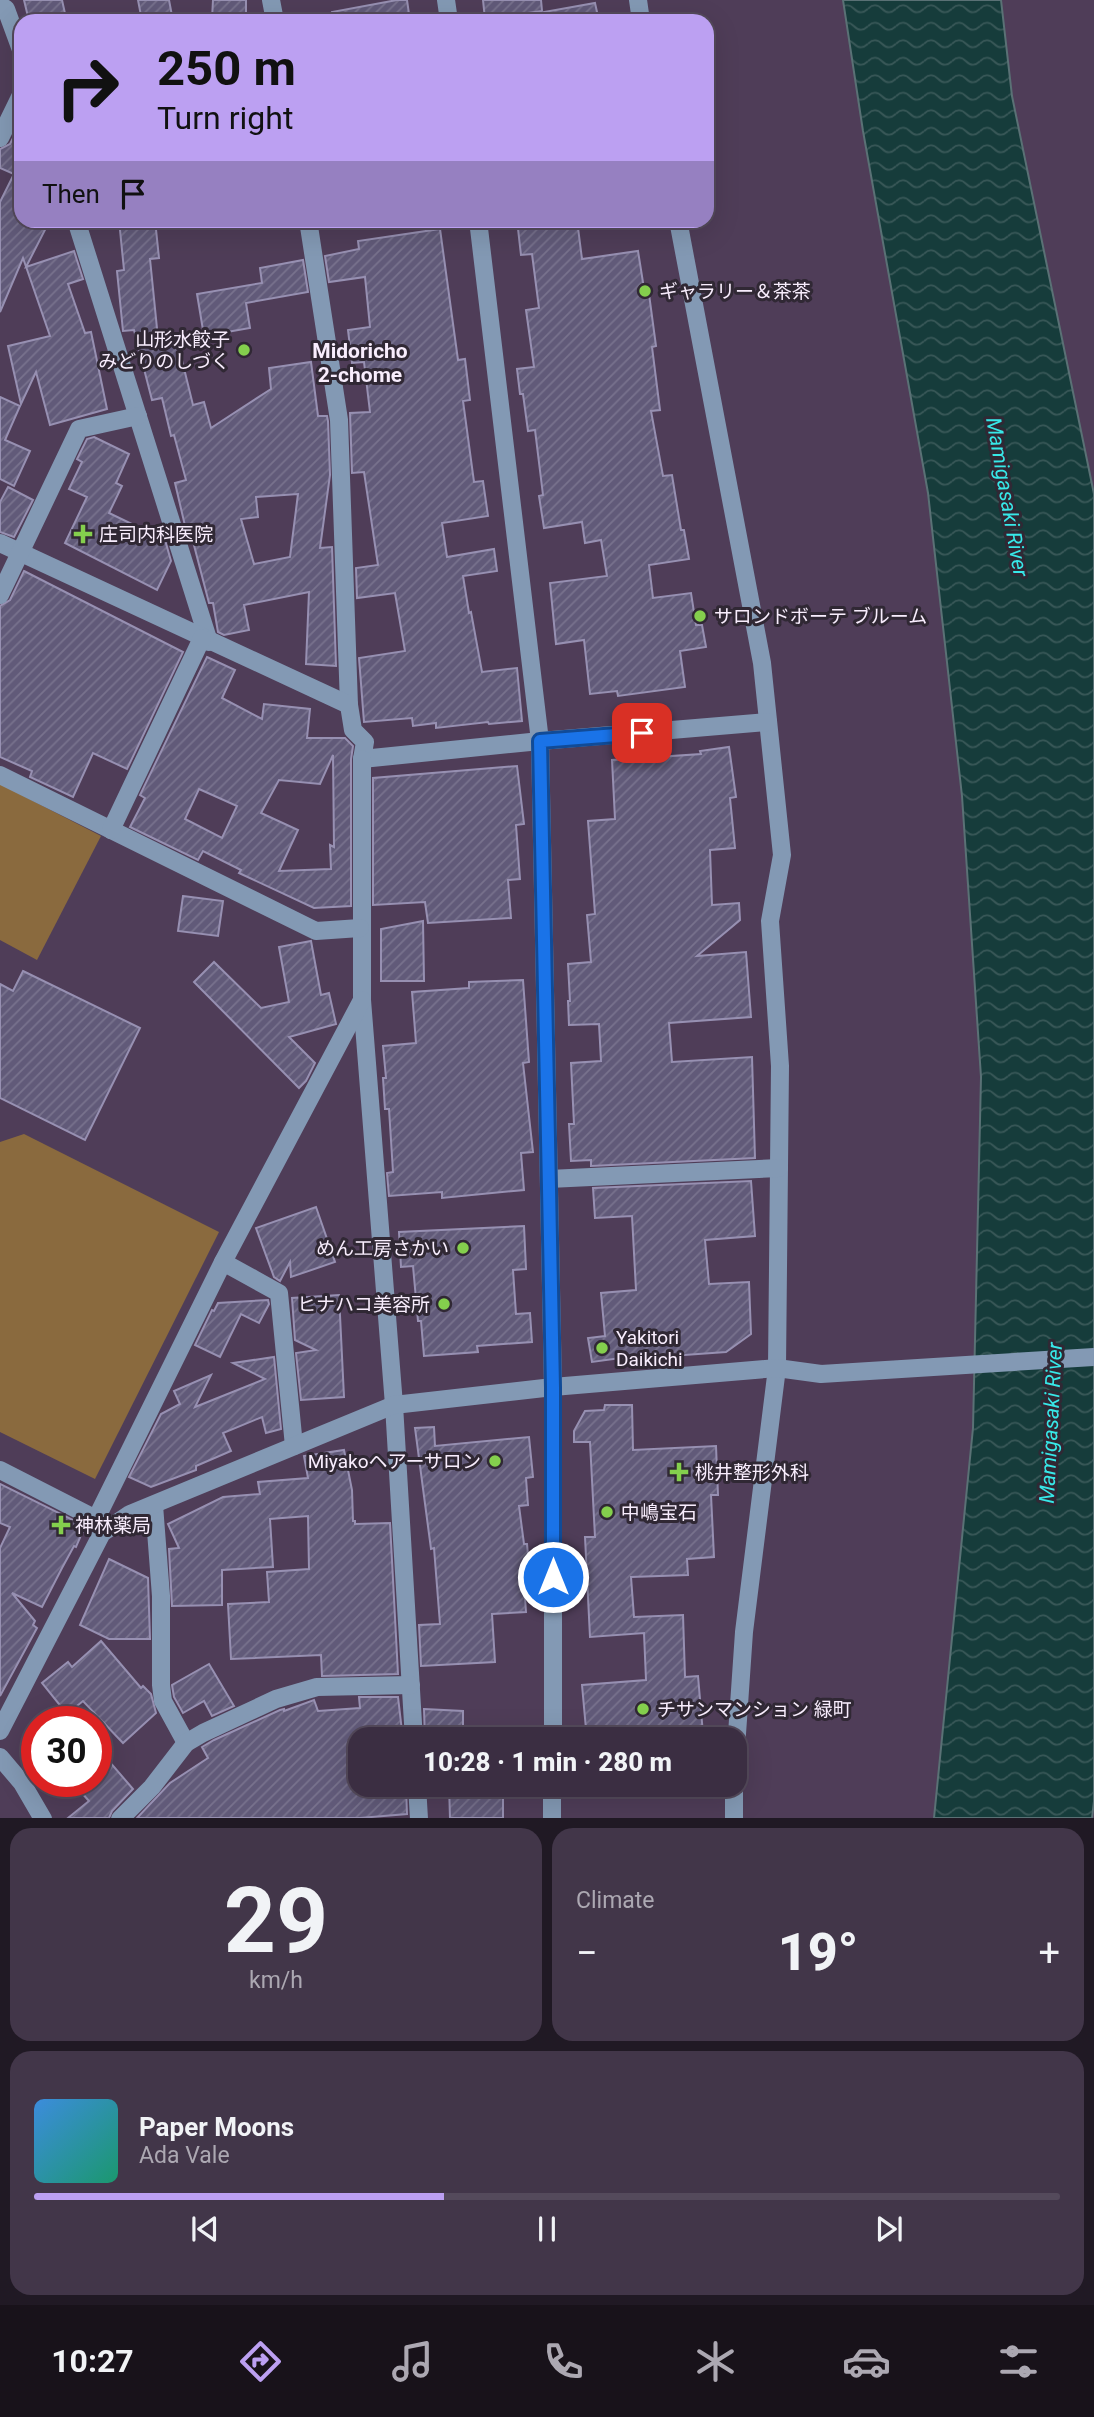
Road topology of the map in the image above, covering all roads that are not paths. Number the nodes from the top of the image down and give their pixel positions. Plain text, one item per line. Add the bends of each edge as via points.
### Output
1 (0, 5) edge
2 (14, 31) edge
3 (14, 109) edge
4 (0, 138) edge
5 (79, 228) edge
6 (309, 228) edge
7 (479, 228) edge
8 (680, 228) edge
9 (138, 416) junction
10 (0, 543) edge
11 (20, 552) junction
12 (0, 595) edge
13 (206, 640) junction
14 (349, 705) junction
15 (768, 722) junction
16 (540, 741) junction
17 (362, 759) junction
18 (0, 775) edge
19 (111, 830) junction
20 (360, 928) junction
21 (362, 1000) junction
22 (779, 1168) junction
23 (549, 1179) junction
24 (223, 1262) junction
25 (1094, 1357) edge
26 (777, 1368) junction
27 (553, 1387) junction
28 (394, 1405) junction
29 (294, 1446) junction
30 (0, 1470) edge
31 (154, 1505) junction
32 (102, 1524) junction
33 (411, 1685) junction
34 (413, 1727) edge
35 (552, 1727) edge
36 (737, 1727) edge
37 (0, 1731) edge
38 (186, 1744) junction
39 (0, 1757) edge
40 (418, 1797) edge
41 (552, 1797) edge
42 (734, 1797) edge
43 (43, 1818) edge
44 (120, 1818) edge
45 (419, 1818) edge
46 (552, 1818) edge
47 (734, 1818) edge

1 - 2 street
3 - 4 street
5 - 9 street
6 - 14 street via 339,420
7 - 16 street
8 - 15 street via 762,663
9 - 11 street via 79,429
9 - 13 street
10 - 11 street
11 - 12 street
11 - 13 street
13 - 14 street
13 - 19 street
14 - 17 street via 353,730 365,742
15 - 16 street
15 - 22 street via 782,855 770,921 780,1066
16 - 17 street
16 - 23 street
17 - 20 street
18 - 19 street
19 - 20 street via 316,931
20 - 21 street
21 - 24 street
21 - 28 street
22 - 23 street
22 - 26 street
23 - 27 street
24 - 29 street via 279,1293
24 - 32 street
25 - 26 street via 821,1374
26 - 27 street
26 - 36 street via 744,1632
27 - 28 street
27 - 35 street
28 - 29 street
28 - 33 street
29 - 31 street
30 - 32 street
31 - 32 street
31 - 38 street via 163,1701
32 - 37 street via 102,1533
33 - 34 street
33 - 38 street via 317,1687 276,1699
38 - 44 street
39 - 43 street
40 - 45 street
41 - 46 street
42 - 47 street

